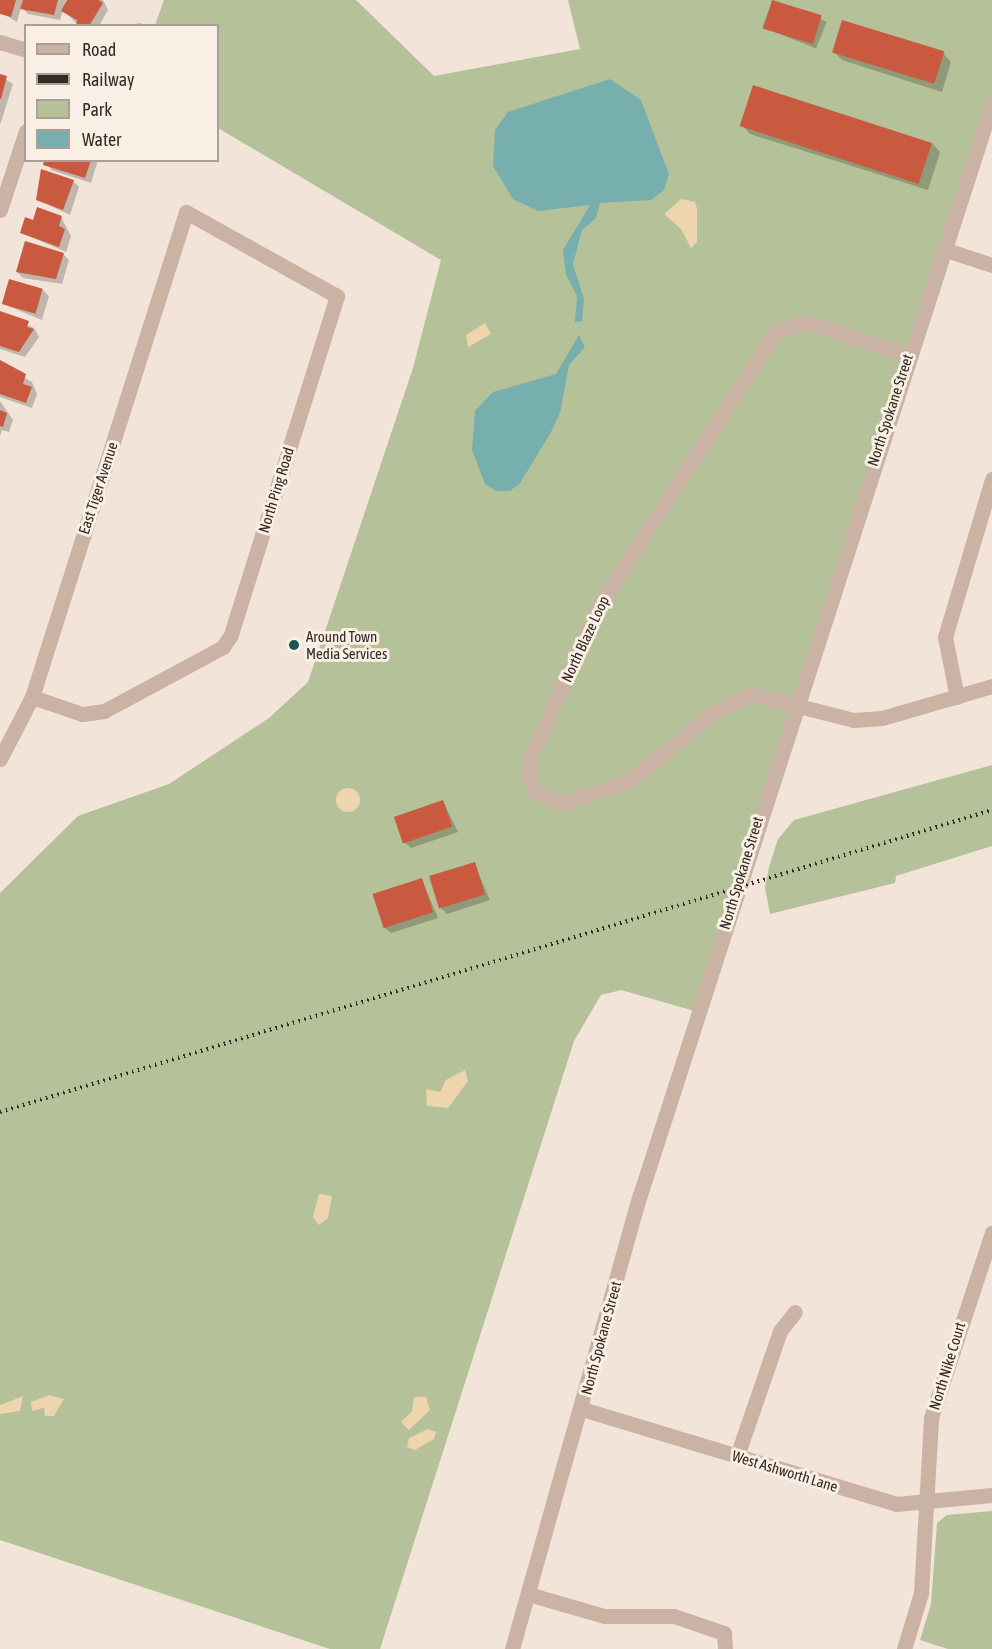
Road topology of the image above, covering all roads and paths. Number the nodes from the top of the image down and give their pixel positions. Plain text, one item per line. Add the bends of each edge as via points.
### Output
1 (0, 42) edge
2 (24, 49) edge
3 (992, 103) edge
4 (24, 137) edge
5 (0, 210) edge
6 (186, 212) joint
7 (943, 249) junction
8 (992, 265) edge
9 (908, 355) junction
10 (992, 479) edge
11 (992, 686) edge
12 (32, 697) junction
13 (957, 697) junction
14 (795, 704) junction
15 (0, 759) edge
16 (992, 1233) edge
17 (795, 1312) dead end
18 (582, 1409) junction
19 (737, 1456) junction
20 (992, 1495) edge
21 (923, 1503) junction
22 (528, 1594) junction
23 (512, 1649) edge
24 (724, 1649) edge
25 (904, 1649) edge

1 - 2 street
3 - 7 street, North Spokane Street
4 - 5 street
6 - 12 street, East Tiger Avenue
6 - 12 street, North Ping Road via 337,296 231,635 223,647 104,711 82,714
7 - 8 street
7 - 9 street, North Spokane Street
9 - 14 street, North Spokane Street
9 - 14 street, North Blaze Loop via 811,324 798,323 775,333 599,605 530,758 529,777 536,793 565,803 629,781 712,714 751,694
10 - 13 street via 945,637
11 - 13 street, North Blaze Loop
12 - 15 street, East Tiger Avenue
13 - 14 street, North Blaze Loop via 882,718 854,720
14 - 18 street, North Spokane Street via 640,1195
16 - 21 street, North Nike Court via 931,1418
17 - 19 street via 780,1331
18 - 19 street, West Ashworth Lane
18 - 22 street, North Spokane Street
19 - 21 street, West Ashworth Lane via 896,1504
20 - 21 street, West Ashworth Lane
21 - 25 street, North Nike Court via 921,1593
22 - 23 street, North Spokane Street
22 - 24 street via 604,1616 674,1616 724,1633

